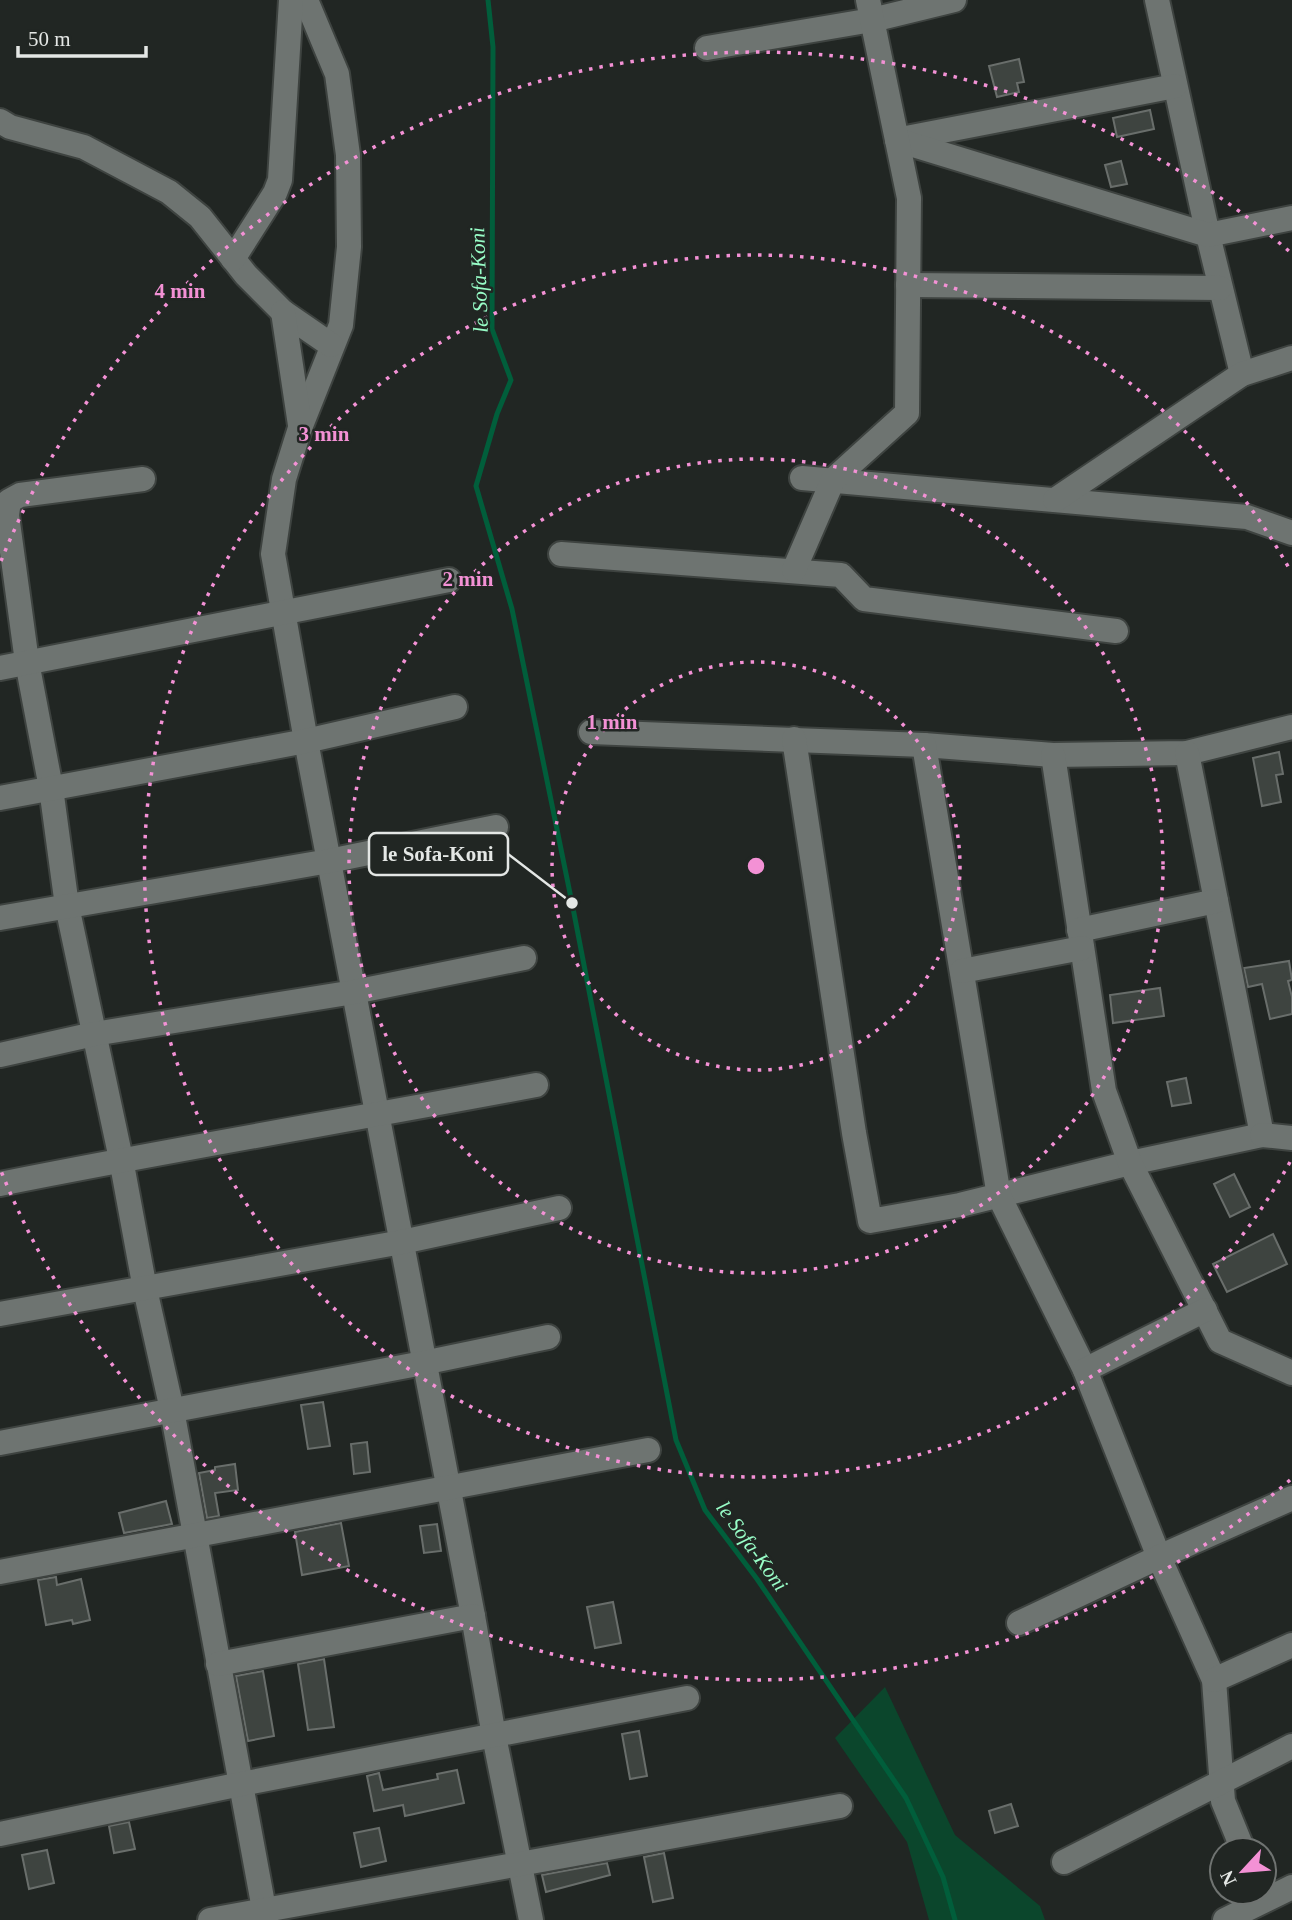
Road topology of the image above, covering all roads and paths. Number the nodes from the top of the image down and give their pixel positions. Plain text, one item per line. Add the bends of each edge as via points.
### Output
1 (291, 0) edge
2 (306, 0) edge
3 (954, 0) edge
4 (1157, 0) edge
5 (870, 10) edge
6 (707, 48) dead end
7 (1175, 86) junction
8 (0, 121) edge
9 (897, 140) junction
10 (1292, 218) edge
11 (1208, 234) junction
12 (233, 259) junction
13 (908, 285) junction
14 (1220, 288) junction
15 (283, 312) junction
16 (331, 345) junction
17 (1292, 358) edge
18 (1242, 374) junction
19 (300, 428) junction
20 (802, 478) dead end
21 (143, 479) dead end
22 (833, 480) junction
23 (1055, 500) junction
24 (1292, 533) edge
25 (561, 554) dead end
26 (794, 570) junction
27 (449, 580) dead end
28 (282, 612) junction
29 (1115, 631) dead end
30 (27, 662) junction
31 (0, 668) edge
32 (455, 707) dead end
33 (1292, 727) edge
34 (591, 732) dead end
35 (794, 739) junction
36 (306, 741) junction
37 (924, 745) junction
38 (1187, 753) junction
39 (1053, 755) junction
40 (51, 788) junction
41 (0, 798) edge
42 (496, 827) dead end
43 (329, 861) junction
44 (1216, 901) junction
45 (67, 906) junction
46 (0, 918) edge
47 (1081, 939) junction
48 (524, 958) dead end
49 (962, 971) junction
50 (354, 992) junction
51 (94, 1034) junction
52 (0, 1055) edge
53 (536, 1085) dead end
54 (378, 1115) junction
55 (1262, 1135) junction
56 (1292, 1138) edge
57 (121, 1159) junction
58 (1130, 1163) junction
59 (0, 1184) edge
60 (999, 1196) junction
61 (559, 1208) dead end
62 (402, 1242) junction
63 (145, 1289) junction
64 (1205, 1310) junction
65 (0, 1314) edge
66 (548, 1337) dead end
67 (424, 1363) junction
68 (1086, 1370) junction
69 (1292, 1373) edge
70 (172, 1410) junction
71 (0, 1443) edge
72 (648, 1450) dead end
73 (447, 1486) junction
74 (1292, 1498) edge
75 (195, 1536) junction
76 (1159, 1557) junction
77 (0, 1572) edge
78 (473, 1616) junction
79 (1019, 1623) dead end
80 (1292, 1645) edge
81 (218, 1664) junction
82 (1214, 1680) junction
83 (687, 1698) dead end
84 (494, 1736) junction
85 (1292, 1746) edge
86 (1221, 1782) junction
87 (241, 1784) junction
88 (840, 1805) dead end
89 (0, 1834) edge
90 (1237, 1836) edge
91 (1064, 1862) dead end
92 (520, 1864) junction
93 (1260, 1906) edge
94 (265, 1915) edge
95 (210, 1920) edge
96 (531, 1920) edge
97 (1226, 1920) edge

1 - 12 street via 280,180
2 - 16 street via 337,74 348,155 349,247 341,325
3 - 5 street
4 - 7 street
5 - 6 street
5 - 9 street
7 - 9 street
7 - 11 street
8 - 12 street via 84,148 169,192 200,217
9 - 11 street
9 - 13 street via 909,198
10 - 11 street
11 - 14 street
12 - 15 street
13 - 14 street
13 - 22 street via 907,413
14 - 18 street
15 - 16 street
15 - 19 street
16 - 19 street
17 - 18 street
18 - 23 street
19 - 28 street via 284,479 273,554
20 - 22 street
21 - 30 street via 20,495 9,501 7,515
22 - 23 street
22 - 26 street
23 - 24 street via 1247,517
25 - 26 street
26 - 29 street via 841,575 864,599
27 - 28 street
28 - 30 street
28 - 36 street
30 - 31 street
30 - 40 street
32 - 36 street
33 - 38 street
34 - 35 street
35 - 37 street
35 - 60 street via 870,1221
36 - 40 street
36 - 43 street
37 - 39 street
37 - 49 street
38 - 39 street
38 - 44 street
39 - 47 street
40 - 41 street
40 - 45 street
42 - 43 street
43 - 45 street
43 - 50 street
44 - 47 street
44 - 55 street
45 - 46 street
45 - 51 street
47 - 49 street
47 - 58 street via 1104,1091
48 - 50 street
49 - 60 street
50 - 51 street
50 - 54 street
51 - 52 street
51 - 57 street
53 - 54 street
54 - 57 street
54 - 62 street
55 - 56 street
55 - 58 street
57 - 59 street
57 - 63 street
58 - 60 street
58 - 64 street
60 - 68 street
61 - 62 street
62 - 63 street
62 - 67 street
63 - 65 street
63 - 70 street
64 - 68 street
64 - 69 street via 1220,1341
66 - 67 street
67 - 70 street
67 - 73 street
68 - 76 street
70 - 71 street
70 - 75 street
72 - 73 street
73 - 75 street
73 - 78 street
74 - 76 street
75 - 77 street
75 - 81 street
76 - 79 street
76 - 82 street
78 - 81 street
78 - 84 street
80 - 82 street
81 - 87 street
82 - 86 street
83 - 84 street
84 - 87 street
84 - 92 street
85 - 86 street
86 - 90 street via 1223,1801
86 - 91 street
87 - 89 street
87 - 94 street
88 - 92 street
92 - 94 street
92 - 96 street
93 - 97 street
94 - 95 street

